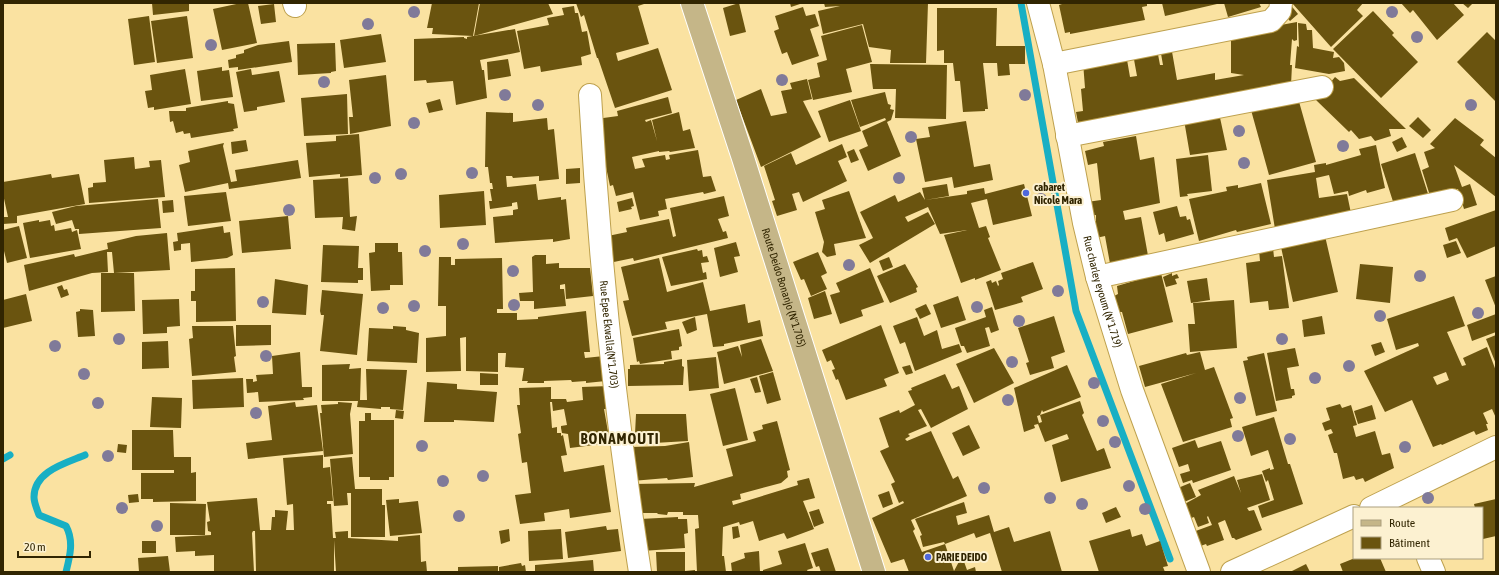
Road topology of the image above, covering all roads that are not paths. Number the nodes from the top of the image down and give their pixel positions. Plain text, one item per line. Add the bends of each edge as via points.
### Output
1 (692, 3) edge
2 (1038, 3) edge
3 (1281, 3) edge
4 (1054, 64) junction
5 (1322, 86) dead end
6 (590, 95) dead end
7 (1067, 136) junction
8 (1452, 200) dead end
9 (1097, 278) junction
10 (1496, 447) edge
11 (1403, 501) edge
12 (1376, 507) edge
13 (1353, 516) edge
14 (1428, 559) edge
15 (640, 572) edge
16 (874, 572) edge
17 (1199, 572) edge
18 (1232, 572) edge
19 (1434, 572) edge

1 - 16 main road, Route Deido Bonanjo (N°1.705) via 744,158
2 - 4 street, Rue charley eyoum (N°1.719)
3 - 4 street via 1280,11 1271,21
4 - 7 street, Rue charley eyoum (N°1.719)
5 - 7 street
6 - 15 street, Rue Epee Ekwalla(N°1.703) via 601,254 620,438
7 - 9 street, Rue charley eyoum (N°1.719)
8 - 9 street
9 - 17 street, Rue charley eyoum (N°1.719) via 1132,390
10 - 11 street
11 - 12 street
13 - 18 street
14 - 19 street

